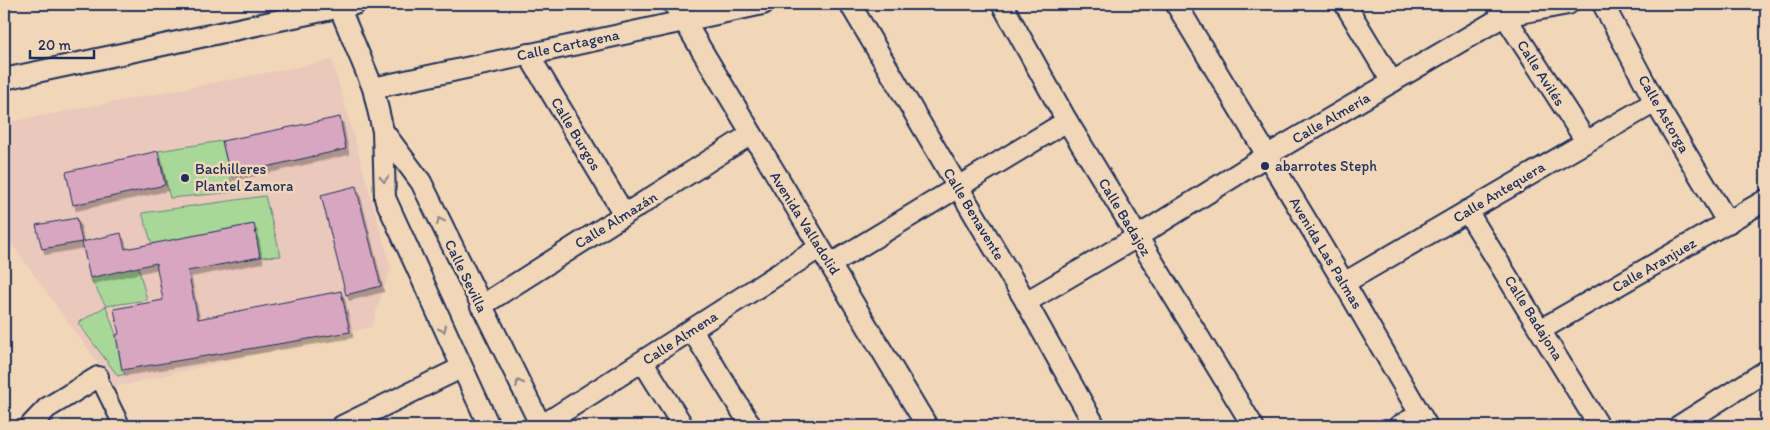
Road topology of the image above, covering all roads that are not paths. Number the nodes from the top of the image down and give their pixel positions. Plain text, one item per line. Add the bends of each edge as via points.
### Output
1 (763, 4) edge
2 (850, 4) edge
3 (1002, 4) edge
4 (1176, 4) edge
5 (1345, 4) edge
6 (1568, 4) edge
7 (1603, 4) edge
8 (344, 5) edge
9 (1501, 10) edge
10 (679, 12) edge
11 (528, 54) junction
12 (4, 78) edge
13 (1392, 82) junction
14 (373, 88) junction
15 (1655, 102) junction
16 (1067, 121) junction
17 (383, 131) junction
18 (751, 134) junction
19 (1586, 141) junction
20 (1268, 155) junction
21 (958, 187) junction
22 (1766, 200) edge
23 (1468, 211) junction
24 (624, 214) junction
25 (1728, 223) junction
26 (1137, 238) junction
27 (819, 248) junction
28 (831, 264) junction
29 (1344, 283) junction
30 (1026, 302) junction
31 (481, 306) junction
32 (1542, 329) junction
33 (692, 330) junction
34 (643, 362) junction
35 (461, 368) junction
36 (1766, 371) edge
37 (98, 377) joint
38 (1423, 420) edge
39 (1088, 424) edge
40 (1683, 425) edge
41 (30, 426) edge
42 (122, 426) edge
43 (342, 426) edge
44 (489, 426) edge
45 (541, 426) edge
46 (683, 426) edge
47 (750, 426) edge
48 (927, 426) edge
49 (1253, 426) edge
50 (1398, 426) edge
51 (1599, 426) edge

1 - 10 street, Calle Cartagena
2 - 21 street, Calle Benavente
3 - 16 street, Calle Badajoz
4 - 20 street, Avenida Las Palmas
5 - 13 street
6 - 9 street, Calle Almería
7 - 15 street, Calle Astorga
8 - 12 street
8 - 14 street, Calle Sevilla
9 - 13 street, Calle Almería
9 - 19 street, Calle Avilés
10 - 11 street, Calle Cartagena
10 - 18 street, Avenida Valladolid
11 - 14 street, Calle Cartagena
11 - 24 street, Calle Burgos
13 - 20 street, Calle Almería
14 - 17 street, Calle Sevilla
15 - 19 street, Calle Antequera
15 - 25 street, Calle Astorga
16 - 21 street
16 - 26 street, Calle Badajoz
31 -> 17 street, Calle Sevilla via 421,182
17 -> 35 street, Calle Sevilla via 385,198
18 - 24 street, Calle Almazán
18 - 27 street, Avenida Valladolid
19 - 23 street, Calle Antequera
20 - 26 street, Calle Almería
20 - 29 street, Avenida Las Palmas
21 - 28 street
21 - 30 street, Calle Benavente
22 - 25 street, Calle Aranjuez
23 - 29 street, Calle Antequera
23 - 32 street, Calle Badajona
24 - 31 street, Calle Almazán
25 - 32 street, Calle Aranjuez
26 - 30 street, Calle Almería
26 - 49 street, Calle Badajoz
27 - 28 street, Avenida Valladolid
27 - 33 street, Calle Almena
28 - 48 street, Avenida Valladolid
29 - 38 street, Avenida Las Palmas
30 - 39 street, Calle Benavente
45 -> 31 street, Calle Sevilla
32 - 51 street, Calle Badajona
33 - 34 street, Calle Almena
33 - 47 street
34 - 45 street, Calle Almena
34 - 46 street
35 - 43 street
35 - 44 street, Calle Sevilla
36 - 40 street
37 - 41 street via 47,408
37 - 42 street
38 - 50 street

